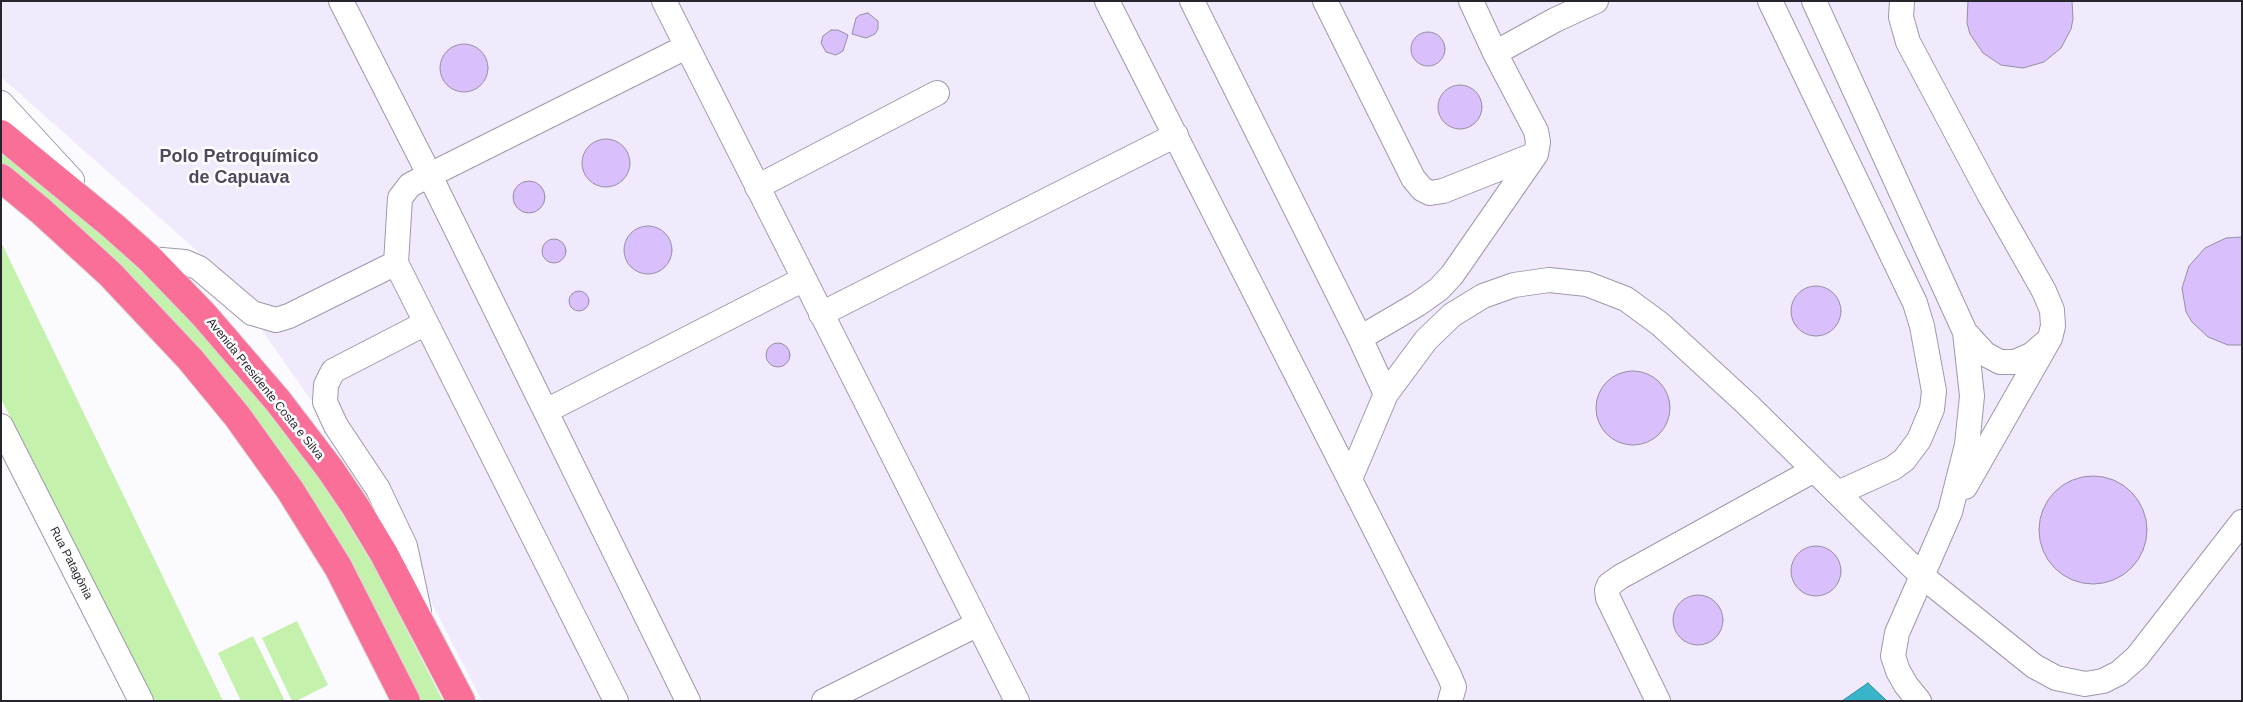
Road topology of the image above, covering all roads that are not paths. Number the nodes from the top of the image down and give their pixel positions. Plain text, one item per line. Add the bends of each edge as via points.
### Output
1 (341, 1) edge
2 (664, 1) edge
3 (1108, 1) edge
4 (1192, 1) edge
5 (1325, 1) edge
6 (1471, 1) edge
7 (1596, 1) edge
8 (1770, 1) edge
9 (1814, 1) edge
10 (1902, 1) edge
11 (686, 47) junction
12 (1495, 53) junction
13 (937, 93) dead end
14 (1, 103) edge
15 (1, 134) edge
16 (1176, 135) junction
17 (1536, 154) junction
18 (430, 176) junction
19 (1, 178) edge
20 (757, 187) junction
21 (113, 226) junction
22 (150, 259) junction
23 (396, 263) junction
24 (804, 280) junction
25 (821, 314) junction
26 (426, 323) junction
27 (1965, 332) junction
28 (1360, 338) junction
29 (2050, 338) junction
30 (1386, 394) junction
31 (546, 412) junction
32 (1, 426) edge
33 (1814, 470) junction
34 (1350, 480) junction
35 (1838, 493) junction
36 (1950, 512) junction
37 (2242, 522) edge
38 (1922, 576) junction
39 (422, 624) junction
40 (978, 624) junction
41 (141, 701) edge
42 (406, 701) edge
43 (461, 701) edge
44 (616, 701) edge
45 (688, 701) edge
46 (824, 701) edge
47 (1017, 701) edge
48 (1450, 701) edge
49 (1658, 701) edge
50 (1919, 701) edge

1 - 18 street
2 - 11 street
3 - 16 street
4 - 28 street
5 - 17 street via 1413,178 1422,189 1430,193 1443,191
6 - 12 street
7 - 12 street
8 - 35 street via 1915,303 1934,391 1932,409 1919,440 1904,460 1894,468
9 - 27 street
10 - 29 street via 1901,17 1908,42 2044,291 2052,310 2054,326
11 - 18 street
11 - 20 street
12 - 17 street via 1536,131
13 - 20 street
14 - 21 street
15 - 21 highway, Avenida Presidente Costa e Silva
16 - 25 street
16 - 34 street
17 - 28 street via 1439,289
18 - 23 street via 410,185 400,198
18 - 31 street
19 - 42 highway via 121,286 190,359 237,416 290,490 338,567
20 - 24 street
21 - 22 highway, Avenida Presidente Costa e Silva
22 - 23 street via 185,262 199,268 252,313 276,320
22 - 39 highway, Avenida Presidente Costa e Silva via 204,314 315,449 356,506
23 - 26 street
24 - 25 street
24 - 31 street
25 - 40 street
26 - 39 street via 333,371 326,385 325,402 336,426 378,489 405,546
26 - 44 street
27 - 29 street via 1985,354 2000,362 2015,362 2031,356
27 - 36 street via 1972,396 1967,445
28 - 30 street
29 - 36 street
30 - 33 street via 1426,340 1452,315 1483,296 1514,285 1549,280 1587,284 1626,299 1660,324
30 - 34 street
31 - 45 street
32 - 41 street, Rua Patagônia
33 - 35 street
33 - 49 street via 1609,585 1608,598
34 - 48 street via 1449,674 1454,687
35 - 38 street
36 - 38 street
37 - 38 street via 2137,657 2120,673 2103,681 2085,684 2056,678 2034,666
38 - 50 street via 1897,633 1893,656 1902,678
39 - 43 highway, Avenida Presidente Costa e Silva
40 - 46 street
40 - 47 street

